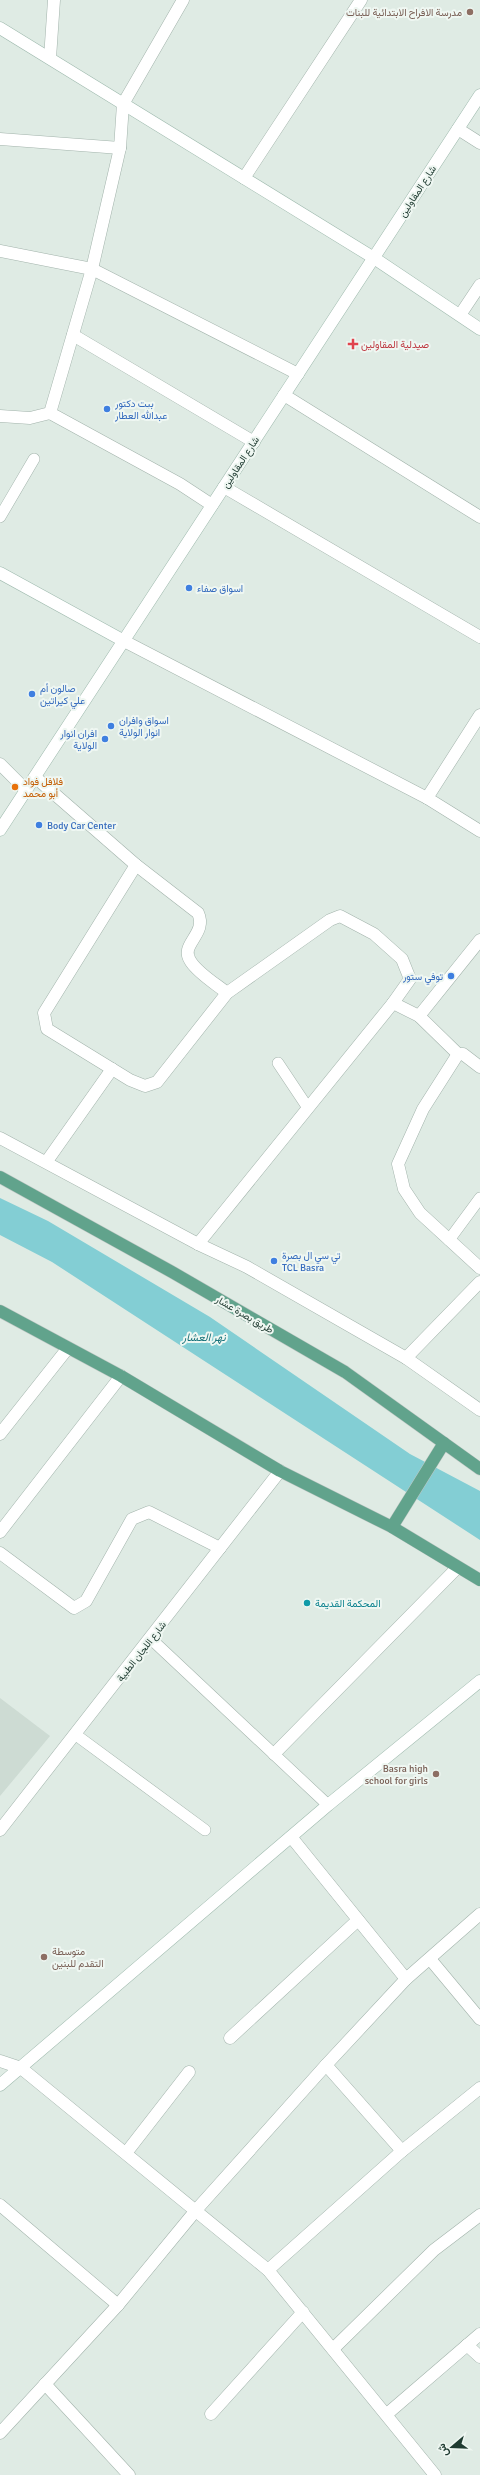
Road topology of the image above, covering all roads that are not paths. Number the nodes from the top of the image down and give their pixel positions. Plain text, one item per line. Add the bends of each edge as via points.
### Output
1 (54, 0) edge
2 (183, 0) edge
3 (356, 1) edge
4 (0, 28) edge
5 (50, 58) junction
6 (480, 95) edge
7 (123, 104) junction
8 (458, 129) junction
9 (0, 139) edge
10 (480, 143) edge
11 (120, 148) junction
12 (244, 178) junction
13 (0, 251) edge
14 (374, 258) junction
15 (92, 269) junction
16 (480, 285) edge
17 (460, 315) junction
18 (480, 329) edge
19 (73, 335) junction
20 (298, 374) junction
21 (284, 395) junction
22 (50, 413) junction
23 (0, 416) edge
24 (254, 442) junction
25 (34, 459) dead end
26 (224, 487) junction
27 (212, 505) junction
28 (0, 517) edge
29 (480, 517) edge
30 (0, 573) edge
31 (480, 637) edge
32 (124, 641) junction
33 (480, 715) edge
34 (1, 767) edge
35 (35, 777) junction
36 (26, 790) junction
37 (427, 798) junction
38 (0, 830) edge
39 (480, 831) edge
40 (136, 865) junction
41 (480, 940) edge
42 (227, 993) junction
43 (393, 1003) junction
44 (419, 1016) junction
45 (458, 1054) junction
46 (278, 1063) dead end
47 (480, 1067) edge
48 (112, 1069) junction
49 (308, 1108) junction
50 (0, 1138) edge
51 (47, 1161) junction
52 (0, 1177) edge
53 (480, 1198) edge
54 (449, 1240) junction
55 (198, 1244) junction
56 (480, 1268) edge
57 (480, 1282) edge
58 (0, 1311) edge
59 (68, 1348) junction
60 (406, 1358) junction
61 (121, 1376) junction
62 (480, 1410) edge
63 (0, 1434) edge
64 (444, 1443) junction
65 (480, 1469) edge
66 (280, 1471) junction
67 (392, 1527) junction
68 (0, 1532) edge
69 (220, 1548) junction
70 (0, 1553) edge
71 (456, 1568) junction
72 (480, 1580) edge
73 (150, 1638) junction
74 (480, 1681) edge
75 (76, 1735) junction
76 (274, 1754) junction
77 (328, 1805) junction
78 (0, 1830) edge
79 (205, 1830) dead end
80 (292, 1838) junction
81 (480, 1914) edge
82 (358, 1920) junction
83 (430, 1959) junction
84 (406, 1979) junction
85 (480, 2019) edge
86 (230, 2038) dead end
87 (0, 2061) edge
88 (326, 2065) junction
89 (21, 2068) junction
90 (189, 2072) dead end
91 (0, 2085) edge
92 (480, 2088) edge
93 (402, 2151) junction
94 (126, 2153) junction
95 (0, 2205) edge
96 (197, 2209) junction
97 (480, 2215) edge
98 (268, 2270) junction
99 (118, 2305) junction
100 (303, 2312) junction
101 (480, 2334) edge
102 (467, 2345) junction
103 (333, 2349) junction
104 (480, 2357) edge
105 (45, 2384) junction
106 (211, 2414) dead end
107 (387, 2414) junction
108 (0, 2433) edge
109 (129, 2475) edge
110 (435, 2475) edge

1 - 5 street
2 - 7 street
3 - 12 street
4 - 5 street
5 - 7 street
6 - 8 street, شارع المقاولين
7 - 11 street
7 - 12 street
8 - 10 street
8 - 14 street, شارع المقاولين
9 - 11 street
11 - 15 street
12 - 14 street
13 - 15 street
14 - 17 street
14 - 20 street, شارع المقاولين
15 - 19 street
15 - 20 street
16 - 17 street
17 - 18 street
19 - 22 street
19 - 24 street
20 - 21 street, شارع المقاولين
21 - 24 street, شارع المقاولين
21 - 29 street
22 - 23 street via 30,418
22 - 27 street via 180,484
24 - 26 street, شارع المقاولين
25 - 28 lane
26 - 27 street, شارع المقاولين
26 - 31 street
27 - 32 street, شارع المقاولين
30 - 32 street
32 - 35 street, شارع المقاولين
32 - 37 street
33 - 37 street
34 - 36 street
35 - 36 street, شارع المقاولين
35 - 40 street
36 - 38 street, شارع المقاولين
37 - 39 street
40 - 42 street via 198,913 202,922 201,929 189,946 188,954 191,962
40 - 48 street via 44,1013 47,1029
41 - 44 street
42 - 43 street via 330,920 340,916 374,934 402,959 410,979
42 - 48 street via 158,1082 145,1086
43 - 44 street
43 - 49 street
44 - 45 street
45 - 47 street via 463,1054
45 - 54 street via 423,1109 398,1164 404,1189 420,1213
46 - 49 lane
48 - 51 street
49 - 55 street
50 - 51 street
51 - 55 street
52 - 64 main road, طريق بصرة عشار via 172,1272 344,1372
53 - 54 lane
54 - 56 street
55 - 60 street via 248,1267
57 - 60 street
58 - 59 main road
59 - 61 main road
59 - 63 street
60 - 62 street
61 - 66 main road
61 - 68 street
64 - 65 main road, طريق بصرة عشار
64 - 67 main road
66 - 67 main road
66 - 69 street, شارع اللجان الطبية
67 - 71 main road
69 - 70 street via 148,1512 132,1519 86,1601 74,1608
69 - 73 street, شارع اللجان الطبية
71 - 72 main road
71 - 76 street
73 - 75 street, شارع اللجان الطبية
73 - 76 lane
74 - 77 street
75 - 78 street, شارع اللجان الطبية
75 - 79 lane
76 - 77 lane
77 - 80 street
80 - 82 street
80 - 89 street
81 - 83 street
82 - 84 street
82 - 86 street
83 - 84 street
83 - 85 street
84 - 88 street
87 - 89 street
88 - 93 street
88 - 96 street
89 - 91 street
89 - 94 street
90 - 94 street
92 - 93 street
93 - 98 street
94 - 96 street
95 - 99 street
96 - 98 street
96 - 99 street
97 - 103 street via 434,2250
98 - 100 street
99 - 105 street
100 - 103 street
100 - 106 street
101 - 102 street
102 - 104 street
102 - 107 street
103 - 107 street
105 - 108 street
105 - 109 street
107 - 110 street

